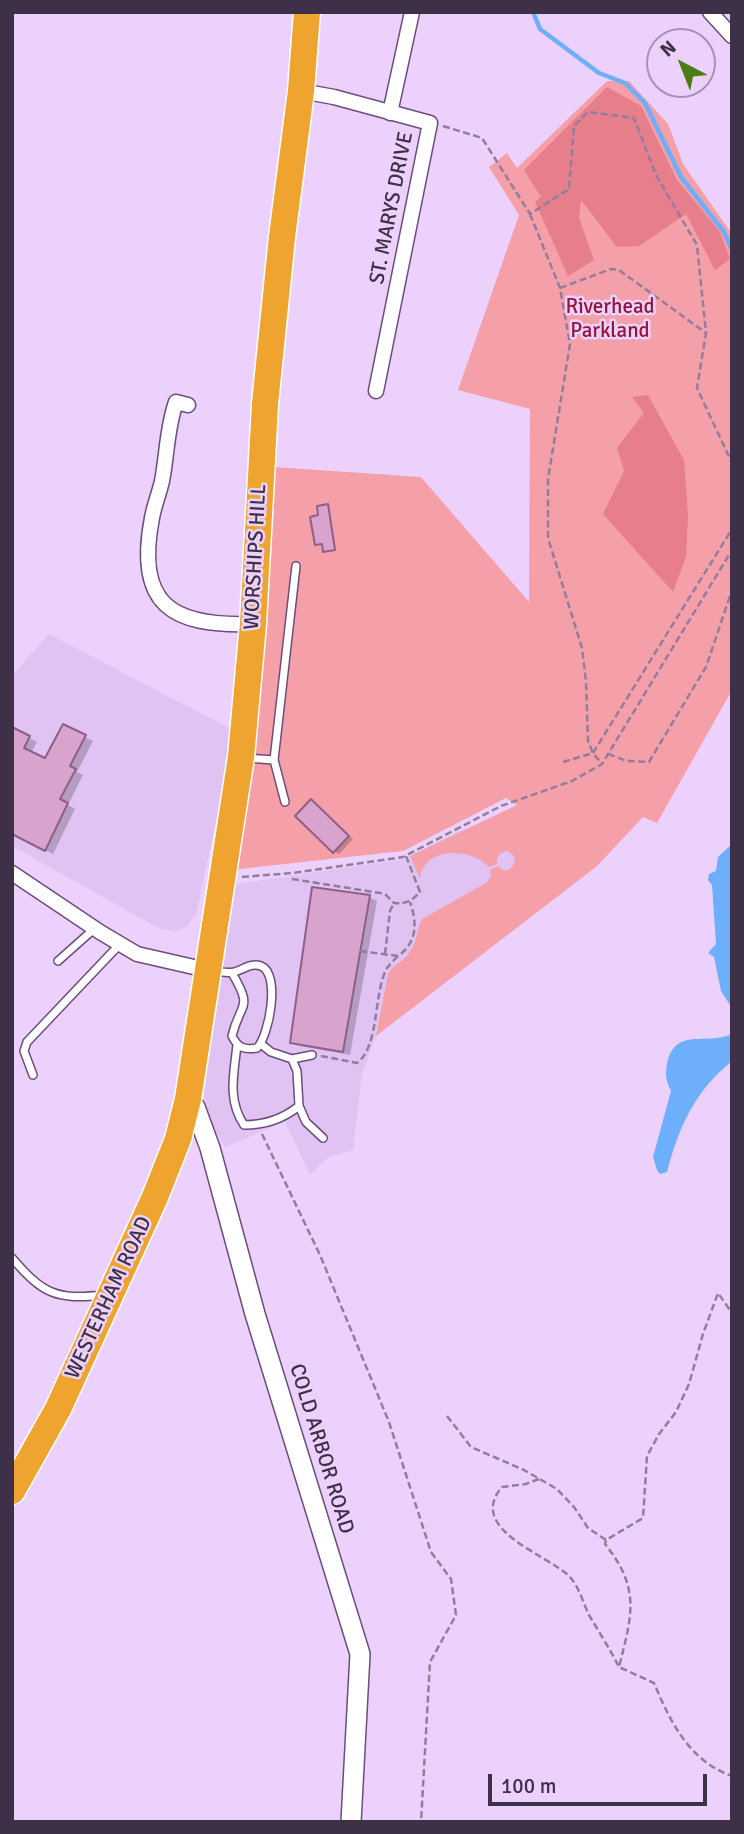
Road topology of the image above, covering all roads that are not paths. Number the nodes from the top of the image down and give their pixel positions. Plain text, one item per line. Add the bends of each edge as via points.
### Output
1 (307, 12) edge
2 (412, 12) edge
3 (710, 12) edge
4 (732, 36) edge
5 (300, 91) junction
6 (390, 113) junction
7 (376, 391) dead end
8 (176, 404) dead end
9 (296, 566) dead end
10 (253, 624) junction
11 (241, 757) junction
12 (274, 760) junction
13 (285, 802) dead end
14 (12, 873) edge
15 (95, 929) junction
16 (120, 944) junction
17 (58, 961) dead end
18 (220, 972) junction
19 (261, 1044) junction
20 (237, 1045) junction
21 (312, 1055) road end
22 (292, 1059) junction
23 (33, 1075) dead end
24 (188, 1099) junction
25 (299, 1106) junction
26 (323, 1138) dead end
27 (12, 1258) edge
28 (111, 1294) junction
29 (12, 1491) edge
30 (351, 1822) edge

1 - 5 highway, WORSHIPS HILL
2 - 6 street
3 - 4 street
5 - 6 street, ST. MARYS DRIVE
5 - 10 highway, WORSHIPS HILL via 265,404
6 - 7 street, ST. MARYS DRIVE via 430,123
8 - 10 street via 152,518 147,559 152,586 166,606 184,617 205,624
9 - 12 lane
10 - 11 highway, WORSHIPS HILL
11 - 12 lane
11 - 18 highway, WORSHIPS HILL via 216,924
12 - 13 lane
14 - 15 street
15 - 16 street
15 - 17 lane
16 - 18 street via 137,954
16 - 23 lane via 27,1042 24,1051
18 - 19 lane via 251,965 267,970 273,982
18 - 20 lane via 244,992 246,1003 232,1037
18 - 24 highway, WORSHIPS HILL
19 - 20 lane via 246,1050
19 - 22 lane
20 - 25 lane via 232,1084 244,1125 290,1114
21 - 22 lane
22 - 25 lane
24 - 28 highway, WESTERHAM ROAD via 178,1139
24 - 30 main road, COLD ARBOR ROAD via 210,1148 255,1314 360,1654
25 - 26 lane via 306,1122
27 - 28 lane via 30,1278 61,1296
28 - 29 highway, WESTERHAM ROAD via 58,1409

